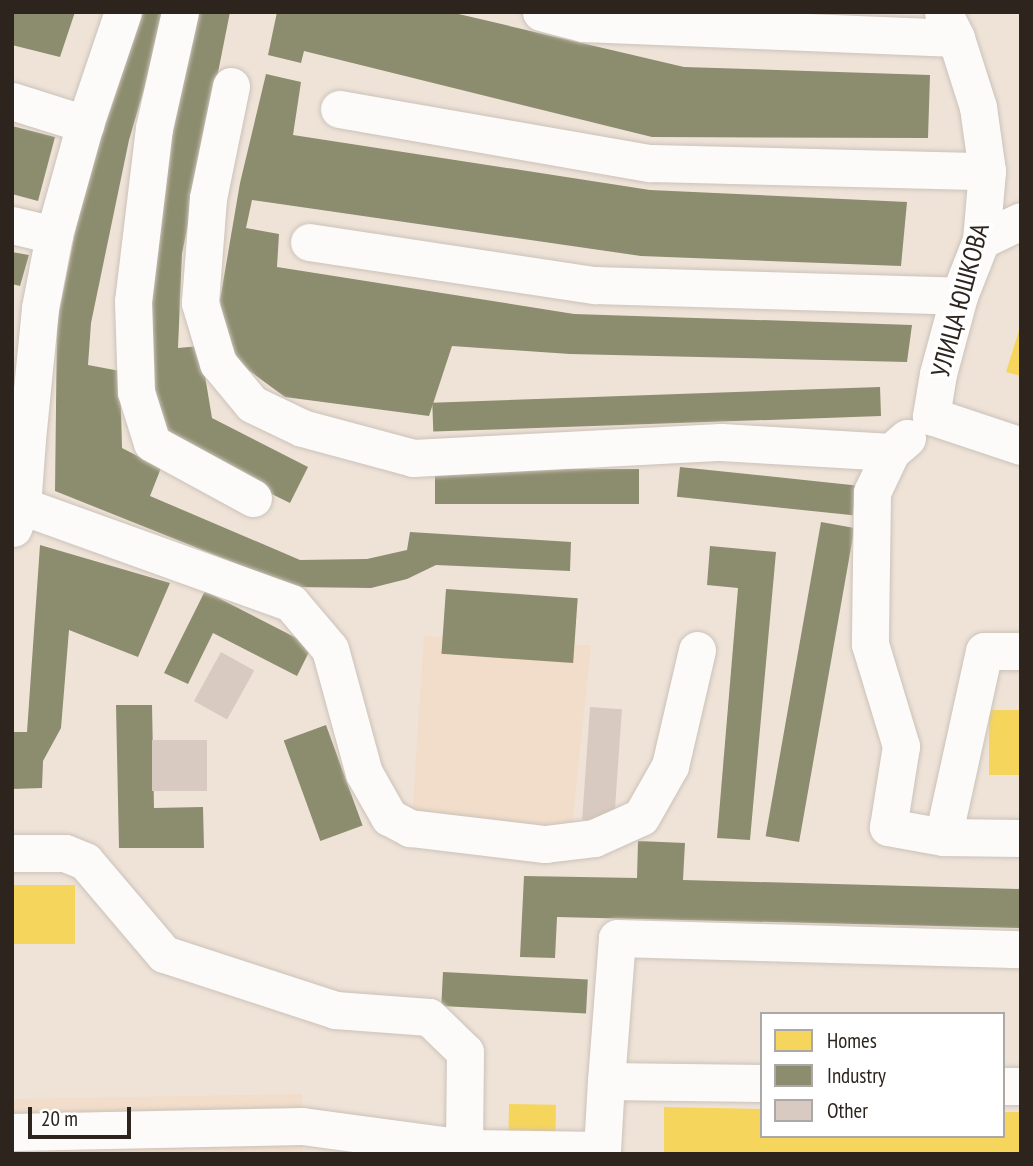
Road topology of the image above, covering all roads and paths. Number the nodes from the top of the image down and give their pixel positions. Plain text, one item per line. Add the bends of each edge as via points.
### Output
1 (123, 12) edge
2 (180, 12) edge
3 (541, 12) edge
4 (950, 25) edge
5 (231, 86) dead end
6 (12, 101) edge
7 (338, 109) dead end
8 (85, 124) junction
9 (987, 171) junction
10 (1021, 221) edge
11 (12, 225) edge
12 (54, 235) junction
13 (981, 240) junction
14 (309, 242) dead end
15 (959, 296) junction
16 (26, 307) edge
17 (931, 416) junction
18 (20, 439) edge
19 (1021, 446) edge
20 (891, 452) junction
21 (253, 498) dead end
22 (17, 517) edge
23 (697, 650) dead end
24 (1021, 651) edge
25 (943, 837) junction
26 (1021, 838) edge
27 (12, 853) edge
28 (1021, 949) edge
29 (606, 1081) junction
30 (760, 1083) edge
31 (12, 1132) edge
32 (464, 1148) junction
33 (602, 1152) edge

1 - 8 street
2 - 21 street via 154,128 133,301 136,392 152,443
3 - 4 street via 583,23
4 - 9 street, УЛИЦА ЮШКОВА via 978,107
5 - 20 street via 208,198 200,303 218,363 253,404 302,428 413,458 721,442
6 - 8 street
7 - 9 street via 650,163
8 - 12 street
9 - 13 street, УЛИЦА ЮШКОВА
10 - 13 street
11 - 12 street
12 - 16 street
13 - 15 street, УЛИЦА ЮШКОВА
14 - 15 street via 595,285
15 - 17 street, УЛИЦА ЮШКОВА
16 - 18 street
17 - 19 street
17 - 20 street
18 - 22 street
20 - 25 street via 872,492 870,603 870,644 901,746 888,827
22 - 23 street via 291,604 330,649 364,773 389,817 410,828 545,844 594,838 641,817 670,766
24 - 25 street via 984,651
25 - 26 street
27 - 32 street via 65,853 85,861 164,954 335,1010 429,1017 465,1052
28 - 29 street via 617,938
29 - 30 street
29 - 33 street
31 - 32 street via 302,1126
32 - 33 street

